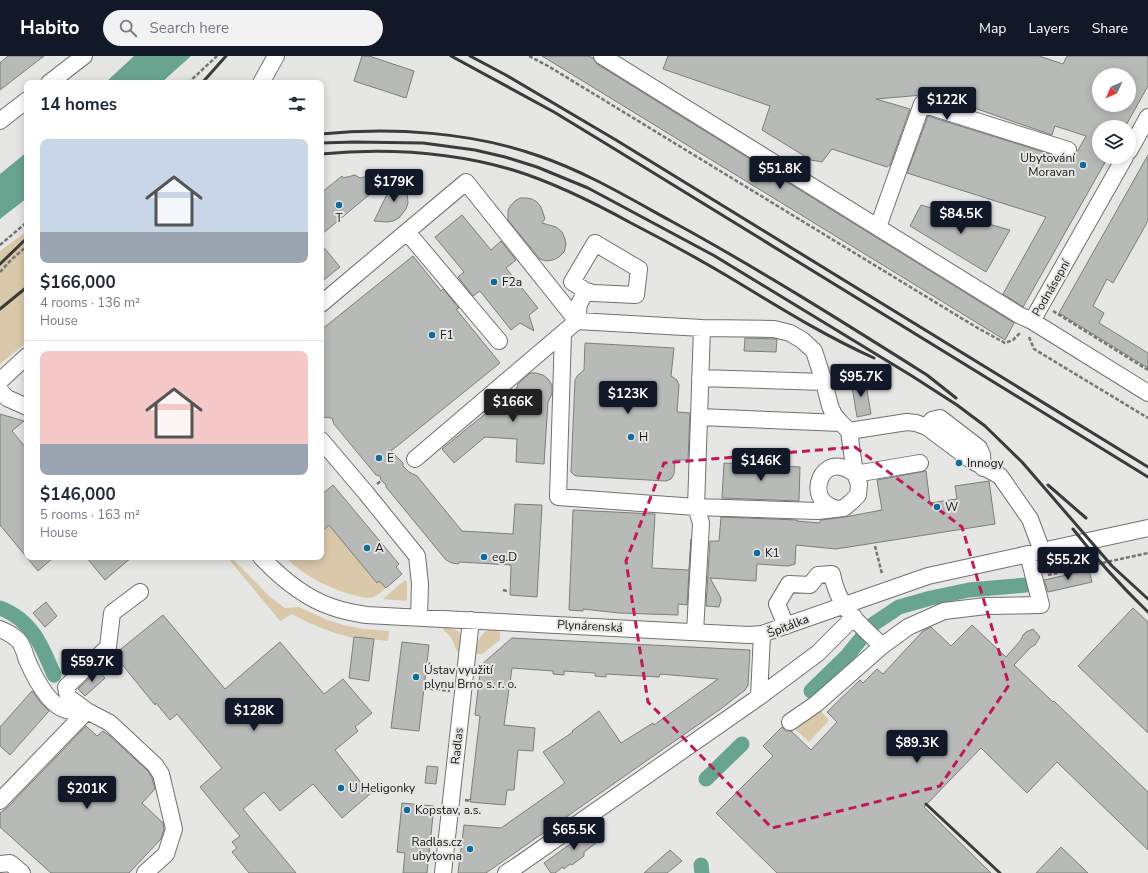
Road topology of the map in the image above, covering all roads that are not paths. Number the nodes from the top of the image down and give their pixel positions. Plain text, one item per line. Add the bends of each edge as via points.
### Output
1 (84, 56) edge
2 (276, 56) edge
3 (602, 56) edge
4 (53, 80) edge
5 (263, 80) edge
6 (24, 102) edge
7 (1148, 117) edge
8 (0, 121) edge
9 (1136, 138) edge
10 (1068, 150) dead end
11 (1121, 164) edge
12 (878, 227) junction
13 (408, 232) junction
14 (586, 290) dead end
15 (324, 302) edge
16 (577, 321) junction
17 (1032, 321) junction
18 (702, 328) junction
19 (563, 333) junction
20 (499, 341) dead end
21 (24, 359) edge
22 (700, 378) junction
23 (0, 382) edge
24 (824, 382) junction
25 (0, 390) edge
26 (1148, 393) edge
27 (24, 406) edge
28 (699, 417) junction
29 (845, 427) junction
30 (324, 444) edge
31 (416, 459) dead end
32 (920, 463) dead end
33 (855, 474) junction
34 (696, 507) junction
35 (833, 508) junction
36 (1148, 528) edge
37 (1042, 551) junction
38 (264, 560) edge
39 (140, 592) dead end
40 (852, 615) junction
41 (419, 618) junction
42 (471, 620) junction
43 (786, 626) junction
44 (0, 629) edge
45 (695, 632) junction
46 (762, 634) junction
47 (878, 641) junction
48 (759, 697) junction
49 (87, 711) junction
50 (790, 722) dead end
51 (0, 802) edge
52 (0, 864) edge
53 (22, 873) edge
54 (145, 873) edge
55 (443, 873) edge
56 (506, 873) edge

1 - 4 street
2 - 5 street
3 - 12 street
6 - 8 street
7 - 9 street
10 - 12 street via 922,104
11 - 17 street, Podnásepní
12 - 17 street
13 - 15 street
13 - 16 street via 466,182
13 - 20 street
14 - 16 street via 579,304
16 - 18 street
16 - 19 street
17 - 26 street, Podnásepní
18 - 22 street
18 - 24 street via 774,329 790,333 814,351
19 - 31 street
19 - 34 street via 558,497
21 - 23 street
22 - 24 street
22 - 28 street
24 - 29 street via 834,415
25 - 27 street via 7,398
28 - 29 street
28 - 34 street
29 - 33 street
29 - 37 street via 907,422 927,427 983,468 1000,476 1030,519
30 - 41 street via 417,556 420,584
32 - 33 street
33 - 35 street via 859,484 858,495 844,508
33 - 35 street via 840,466 832,467 823,473 818,483 818,493 823,502
34 - 35 street via 818,511
34 - 45 street via 701,523
36 - 37 street, Špitálka
37 - 40 street, Špitálka via 928,576
37 - 47 street via 1041,605 986,606 944,611
38 - 41 street, Plynárenská via 299,590 330,607 366,615
39 - 49 street via 112,613 108,647 66,687 68,696
40 - 43 street, Špitálka
40 - 43 street via 835,587 832,574 818,575 810,585 789,584 777,604
40 - 47 street
40 - 48 street via 818,653
41 - 42 street, Plynárenská
42 - 45 street, Plynárenská
42 - 55 street, Radlas
43 - 46 street, Špitálka
44 - 49 street via 20,641 41,686 58,707 67,711
45 - 46 street, Plynárenská
46 - 48 street, Špitálka
47 - 50 street via 816,704
48 - 56 street
49 - 51 street
49 - 54 street via 110,723 155,765 161,774 174,829 166,854
52 - 53 street via 10,863

